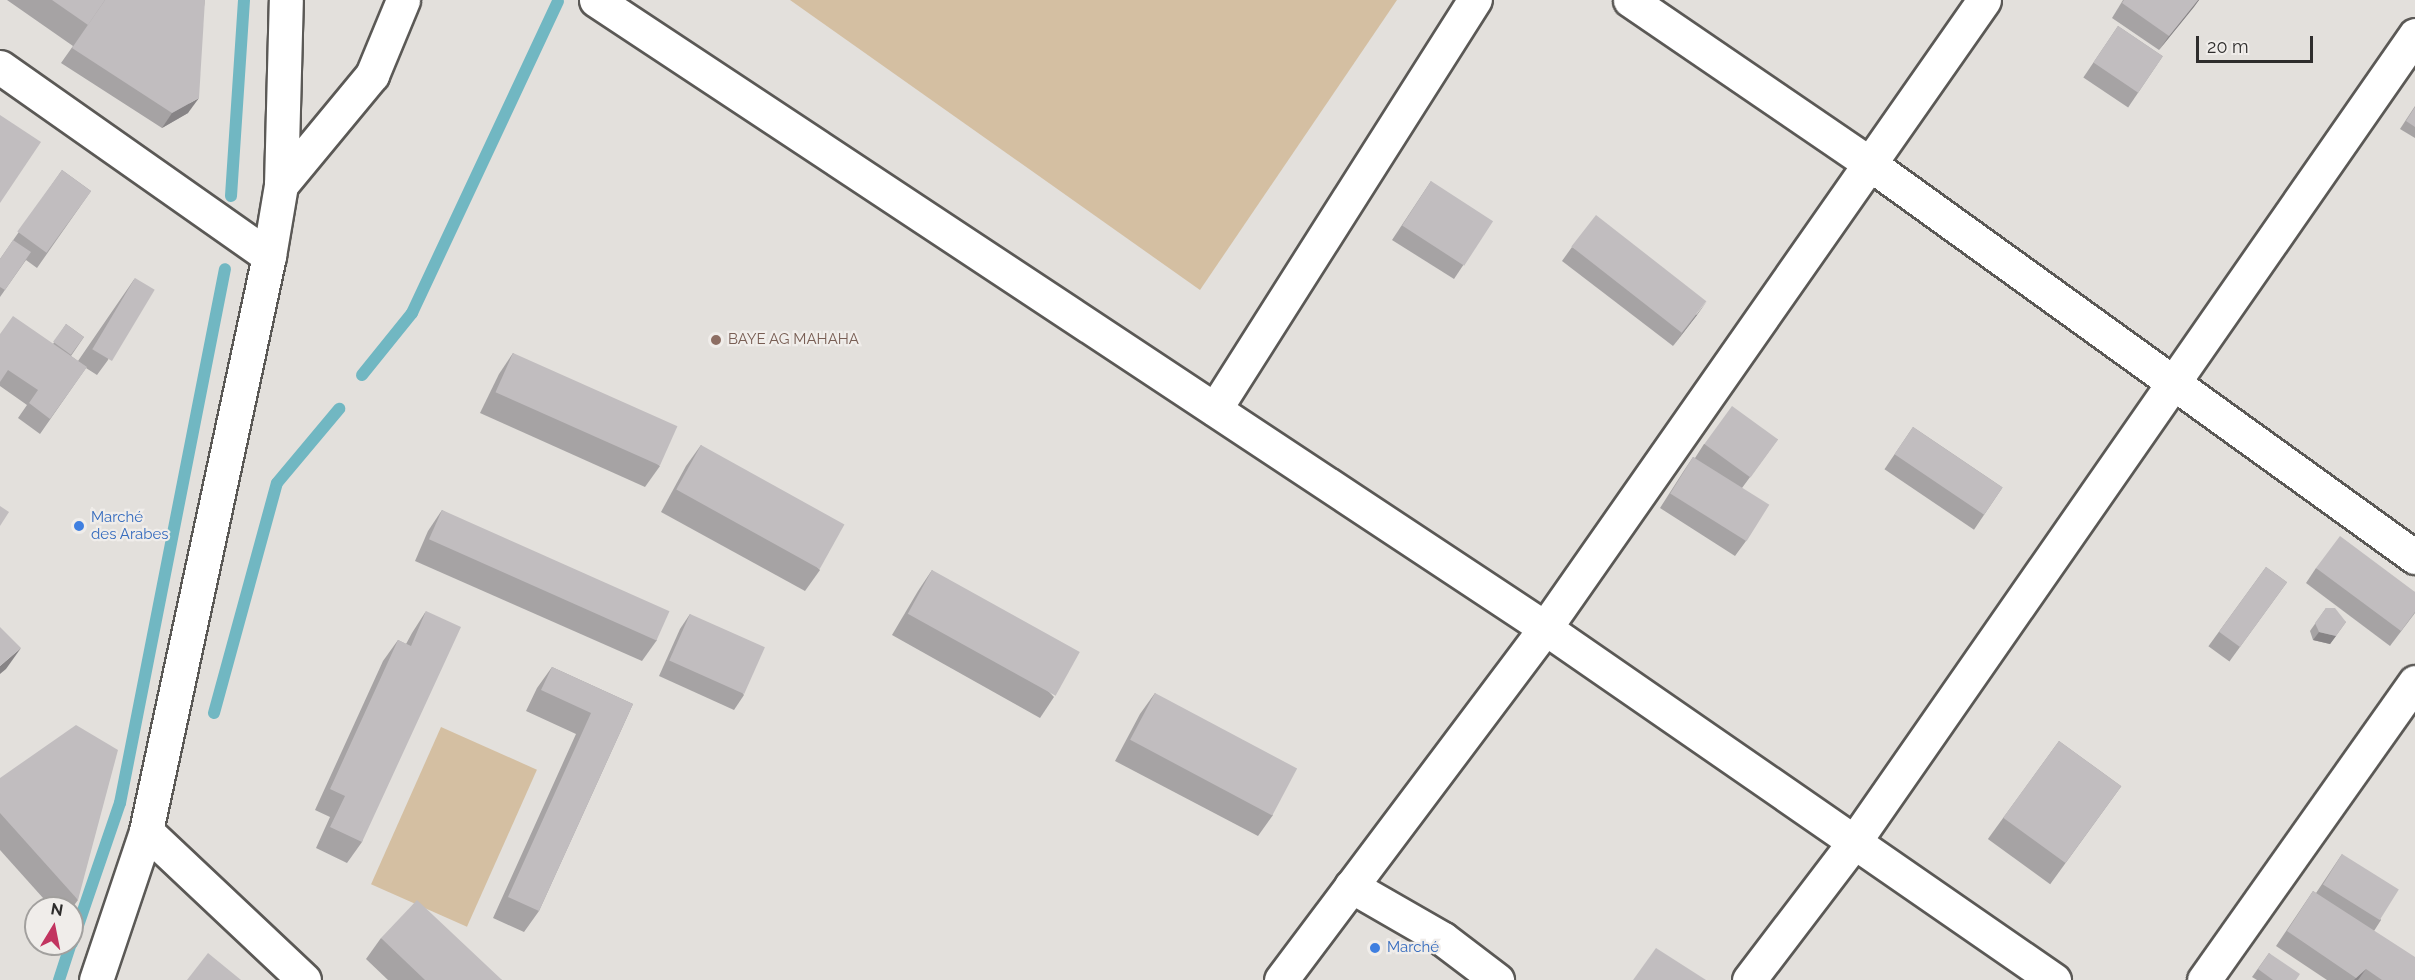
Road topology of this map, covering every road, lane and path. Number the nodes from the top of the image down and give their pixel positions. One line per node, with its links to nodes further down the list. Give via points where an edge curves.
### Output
1 (286, 0): 10 (street)
2 (403, 0): 10 (street, via 372,75)
3 (596, 0): 13 (street)
4 (1475, 0): 13 (street)
5 (1630, 0): 9 (street)
6 (1984, 0): 9 (street)
7 (2415, 35): 12 (street)
8 (0, 67): 11 (street)
9 (1870, 164): 12 (street); 15 (street)
10 (281, 185): 11 (street)
11 (269, 256): 17 (street)
12 (2174, 382): 14 (street); 18 (street)
13 (1215, 409): 15 (street)
14 (2415, 557)
15 (1545, 628): 18 (street); 19 (street)
16 (2415, 682): 26 (street)
17 (146, 831): 20 (street); 21 (street)
18 (1854, 842): 24 (street); 25 (street)
19 (1351, 886): 22 (street); 23 (street, via 1443,939)
20 (96, 980)
21 (304, 980)
22 (1281, 980)
23 (1497, 980)
24 (1749, 980)
25 (2054, 980)
26 (2204, 980)

